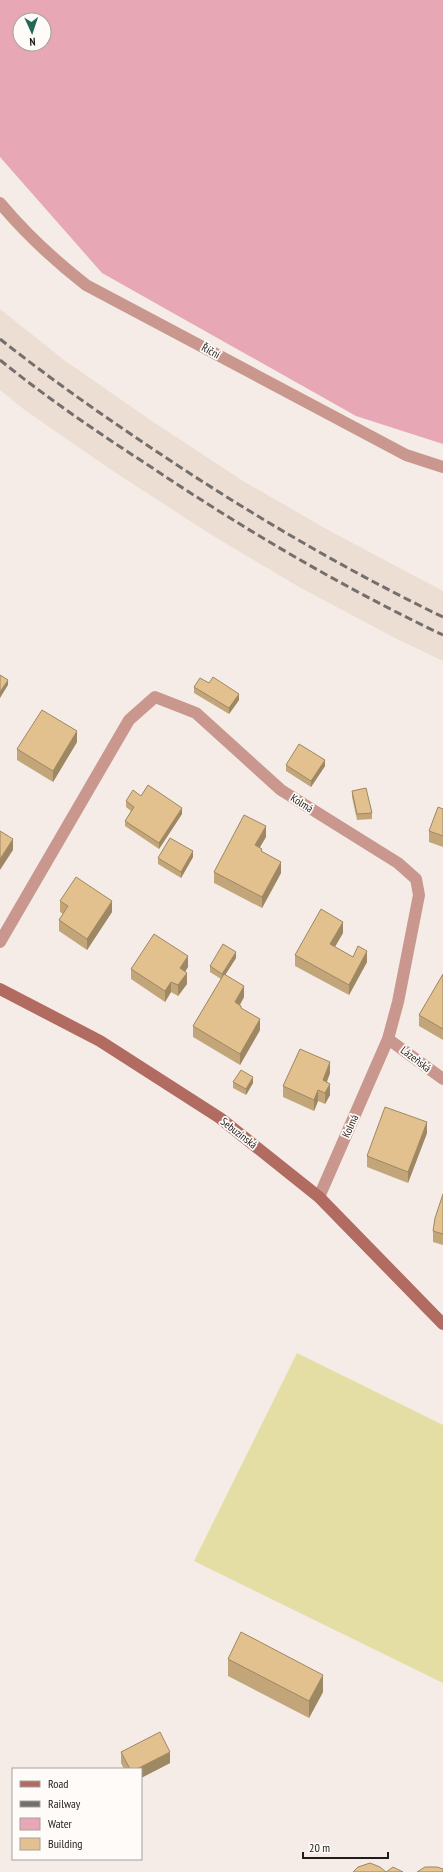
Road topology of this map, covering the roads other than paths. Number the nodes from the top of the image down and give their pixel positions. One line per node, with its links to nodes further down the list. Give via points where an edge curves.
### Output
1 (0, 203): 2 (street, Říční, via 21,228 59,264 86,285 406,455)
2 (443, 467)
3 (0, 942): 5 (street, Kolmá, via 129,720 155,697 196,713 281,790 398,863 416,879 419,895)
4 (0, 989): 7 (main road, Sebuzínská, via 100,1042 220,1118)
5 (388, 1039): 6 (street, Lázeňská); 7 (street, Kolmá)
6 (443, 1079)
7 (319, 1197): 8 (main road, Sebuzínská)
8 (443, 1324)

